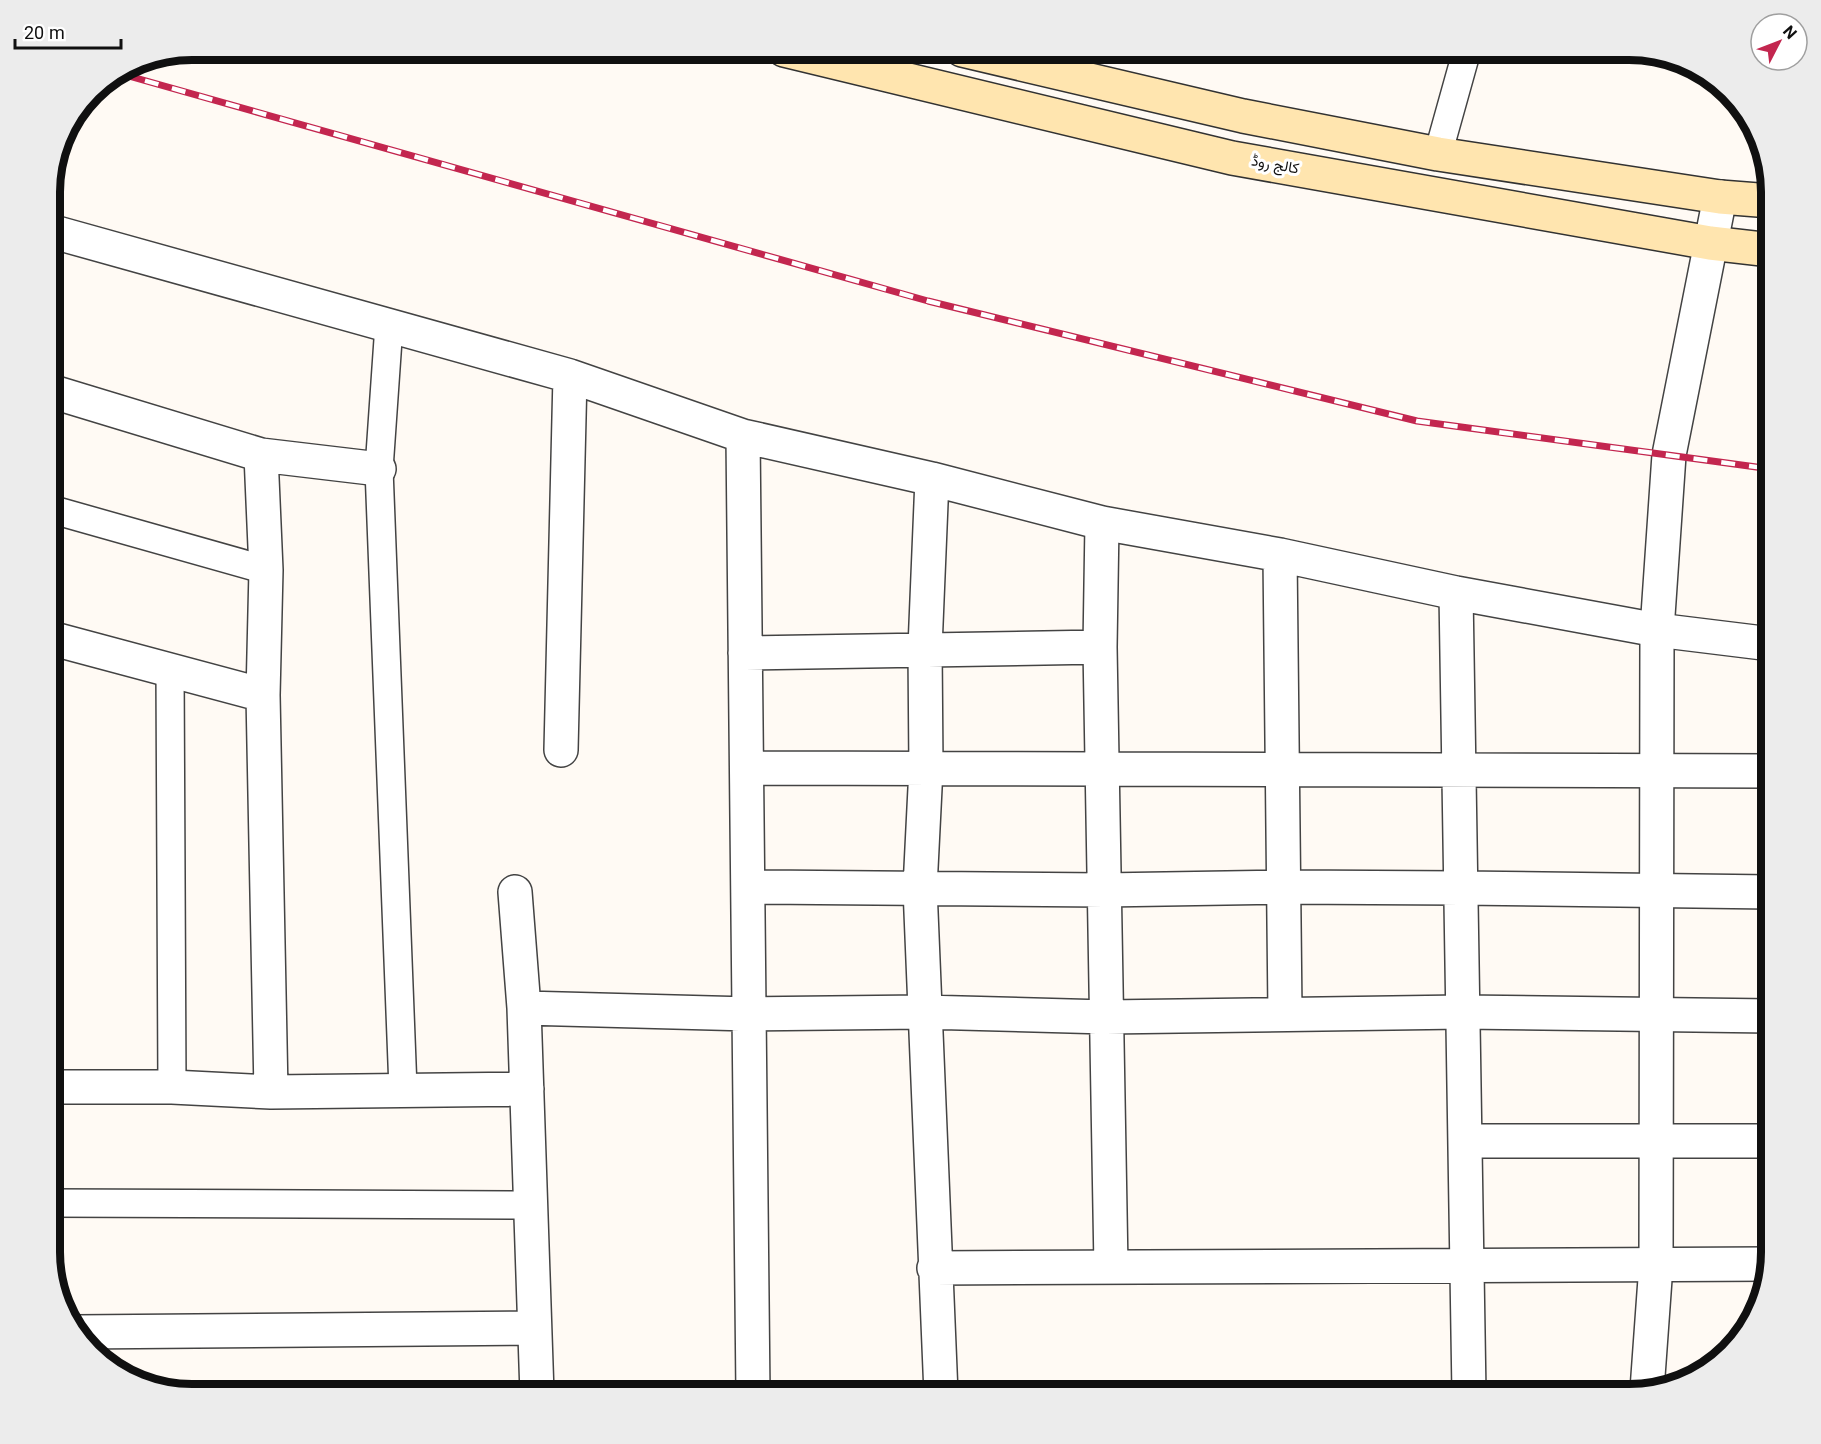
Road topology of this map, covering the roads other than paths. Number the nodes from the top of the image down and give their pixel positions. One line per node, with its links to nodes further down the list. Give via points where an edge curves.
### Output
1 (825, 60): 8 (main road, کالج روڈ, via 1232,158)
2 (1004, 60): 4 (main road, via 1243,117)
3 (1464, 60): 4 (street)
4 (1438, 154): 5 (main road)
5 (1720, 197): 6 (main road); 8 (street)
6 (1761, 200)
7 (60, 234): 10 (street)
8 (1710, 243): 9 (main road, کالج روڈ); 22 (street, via 1669,455)
9 (1761, 249)
10 (389, 325): 11 (street); 15 (street)
11 (570, 376): 13 (street); 30 (street)
12 (60, 394): 14 (street)
13 (743, 436): 16 (street); 27 (street)
14 (261, 455): 15 (street); 20 (street)
15 (380, 469): 56 (street)
16 (932, 479): 18 (street); 26 (street)
17 (60, 512): 20 (street)
18 (1102, 523): 19 (street); 25 (street)
19 (1280, 555): 21 (street); 34 (street)
20 (266, 570): 29 (street)
21 (1456, 593): 22 (street); 35 (street)
22 (1657, 630): 24 (street); 36 (street)
23 (60, 641): 28 (street)
24 (1761, 643)
25 (1100, 647): 26 (street); 33 (street)
26 (925, 648): 27 (street); 32 (street)
27 (745, 653): 31 (street)
28 (170, 669): 29 (street); 55 (street)
29 (263, 694): 58 (street)
30 (561, 750)
31 (747, 768): 32 (street); 38 (street)
32 (926, 768): 33 (street); 40 (street)
33 (1102, 769): 34 (street); 42 (street)
34 (1282, 770): 35 (street); 39 (street)
35 (1459, 770): 36 (street); 41 (street)
36 (1655, 771): 37 (street); 43 (street)
37 (1761, 771)
38 (748, 886): 40 (street); 50 (street)
39 (1284, 887): 41 (street); 42 (street); 49 (street)
40 (920, 888): 42 (street); 47 (street)
41 (1461, 888): 43 (street); 48 (street)
42 (1104, 890): 53 (street)
43 (1655, 891): 45 (street); 51 (street)
44 (515, 892): 46 (street)
45 (1761, 892)
46 (524, 1008): 50 (street); 57 (street)
47 (923, 1012): 50 (street); 53 (street); 68 (street)
48 (1462, 1012): 49 (street); 51 (street); 59 (street)
49 (1285, 1013): 53 (street)
50 (749, 1014): 73 (street)
51 (1655, 1015): 52 (street); 60 (street)
52 (1761, 1016)
53 (1106, 1017): 67 (street)
54 (60, 1087): 55 (street)
55 (172, 1087): 58 (street)
56 (403, 1089): 57 (street); 58 (street)
57 (527, 1089): 63 (street)
58 (271, 1092)
59 (1465, 1141): 60 (street); 65 (street)
60 (1656, 1141): 61 (street); 66 (street)
61 (1761, 1141)
62 (60, 1203): 63 (street)
63 (530, 1205): 69 (street)
64 (1760, 1264): 66 (street)
65 (1467, 1265): 66 (street); 67 (street); 75 (street)
66 (1656, 1265): 71 (street)
67 (1111, 1267): 68 (street)
68 (934, 1268): 74 (street)
69 (534, 1328): 70 (street); 72 (street)
70 (87, 1332)
71 (1648, 1383)
72 (537, 1384)
73 (753, 1384)
74 (939, 1384)
75 (1469, 1384)

